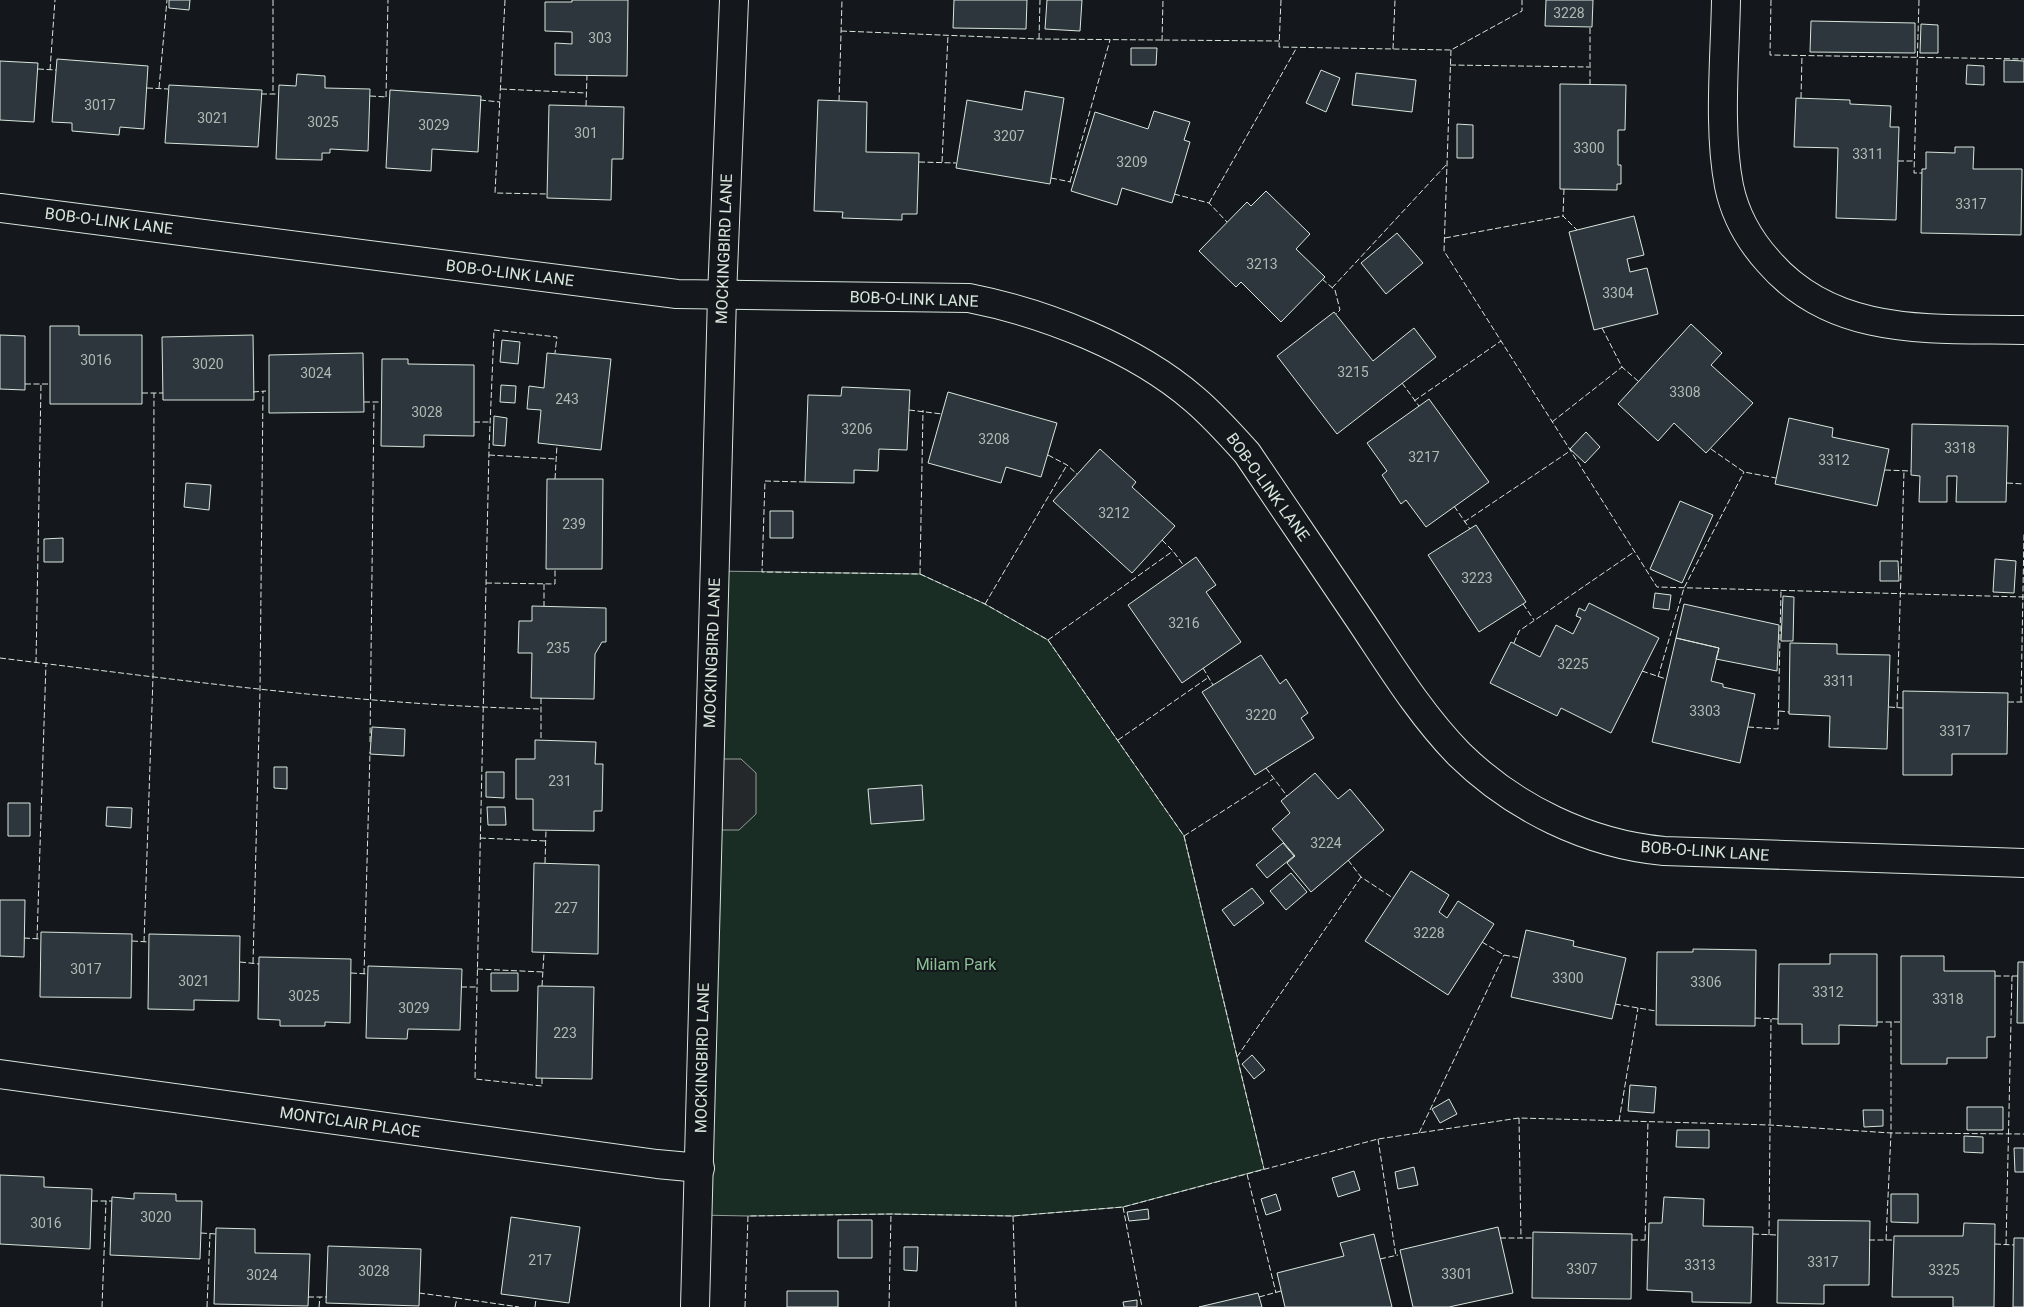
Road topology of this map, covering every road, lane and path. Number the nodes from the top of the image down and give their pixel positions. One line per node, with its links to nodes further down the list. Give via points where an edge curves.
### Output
1 (734, 0): 4 (street, MOCKINGBIRD LANE)
2 (1726, 0): 5 (street, via 1724,143 1729,185 1741,224 1776,270 1819,304 1858,318 1924,328)
3 (0, 208): 4 (street, BOB-O-LINK LANE, via 658,292)
4 (722, 296): 6 (street, BOB-O-LINK LANE, via 969,298 1030,313 1114,347 1155,371 1193,398 1247,453 1418,705 1458,752 1511,795 1580,832 1624,845 1664,851); 8 (street, MOCKINGBIRD LANE)
5 (2024, 330)
6 (2024, 863)
7 (0, 1074): 8 (street, MONTCLAIR PLACE)
8 (700, 1168): 9 (street, MOCKINGBIRD LANE)
9 (695, 1307)

